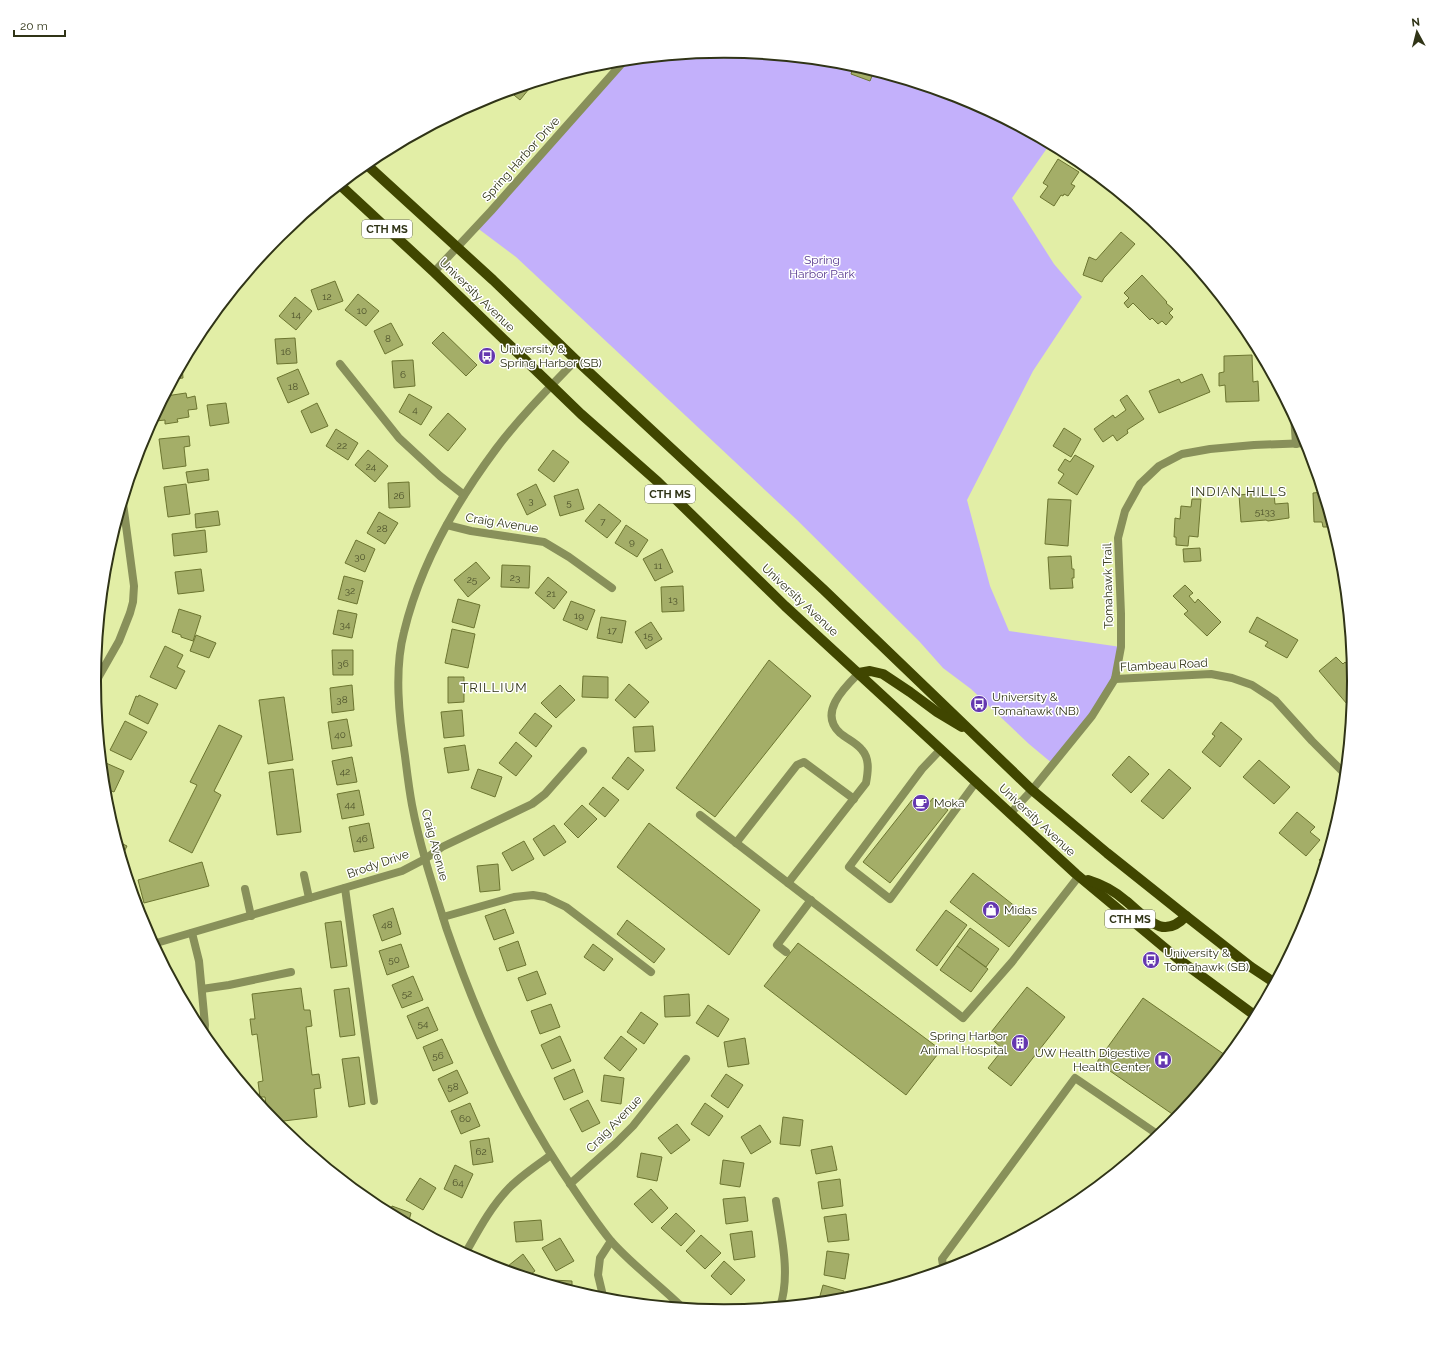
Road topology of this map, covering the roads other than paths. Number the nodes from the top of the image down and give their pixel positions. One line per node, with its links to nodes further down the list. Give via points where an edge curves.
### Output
1 (618, 67): 4 (street, Spring Harbor Drive)
2 (371, 168): 4 (main road, University Avenue / CTH MS)
3 (343, 188): 5 (main road, University Avenue / CTH MS)
4 (457, 247): 5 (street, Spring Harbor Drive); 6 (main road, University Avenue / CTH MS)
5 (434, 272): 8 (main road, University Avenue / CTH MS)
6 (576, 360): 8 (street, Craig Avenue); 19 (main road, University Avenue / CTH MS)
7 (340, 364): 12 (street, Craig Avenue, via 399,438)
8 (552, 385): 12 (street, Craig Avenue, via 497,447); 17 (main road, University Avenue / CTH MS)
9 (1295, 430): 10 (street)
10 (1296, 444): 11 (street, Tomahawk Trail); 18 (street, Tomahawk Trail, via 1210,449 1182,454 1159,466 1140,484 1125,511 1118,538 1121,647)
11 (1301, 444)
12 (464, 495): 14 (street, Craig Avenue)
13 (124, 513): 16 (street, via 134,586 133,602 119,641)
14 (447, 525): 15 (street, Craig Avenue, via 544,542); 29 (street, Craig Avenue, via 427,562 413,599 403,635 398,676 401,731 411,797)
15 (612, 588)
16 (101, 672)
17 (859, 673): 19 (main road, via 870,671 883,674 937,712); 20 (main road, University Avenue / CTH MS); 25 (street, via 843,689 834,703 831,714 832,724 839,732 863,750 868,768 866,783)
18 (1115, 679): 22 (street, Flambeau Road, via 1211,674 1252,685 1275,700); 24 (street, Flambeau Road, via 1092,716)
19 (978, 736): 24 (main road, University Avenue / CTH MS)
20 (941, 749): 23 (main road, University Avenue / CTH MS); 23 (street, via 922,769 849,867 890,899)
21 (583, 751): 29 (street, Brody Drive, via 545,794 532,804 442,847)
22 (1342, 771)
23 (976, 782): 26 (main road, University Avenue / CTH MS)
24 (1032, 790): 26 (street, Flambeau Road); 38 (main road, University Avenue / CTH MS)
25 (854, 799): 28 (street, via 804,762 797,765); 32 (street)
26 (1010, 814): 31 (main road, University Avenue / CTH MS)
27 (700, 815): 28 (street)
28 (736, 843): 32 (street)
29 (425, 859): 33 (street, Brody Drive, via 402,871); 39 (street, Craig Avenue)
30 (304, 875): 35 (street)
31 (1079, 876): 36 (street, via 1012,962 963,1018); 38 (main road, via 1096,882 1126,900 1152,923 1161,927 1180,922); 49 (main road, University Avenue / CTH MS, via 1176,958)
32 (788, 883): 36 (street)
33 (346, 888): 35 (street, Brody Drive); 52 (street)
34 (245, 889): 37 (street)
35 (309, 898): 37 (street, Brody Drive)
36 (812, 900): 42 (street, via 777,945)
37 (250, 916): 40 (street, Brody Drive)
38 (1186, 916): 43 (main road, University Avenue / CTH MS)
39 (443, 917): 45 (street, via 514,897 545,897 566,907); 54 (street, Craig Avenue, via 458,962 496,1054)
40 (192, 933): 41 (street, Brody Drive); 48 (street)
41 (158, 942)
42 (786, 952)
43 (1251, 967): 46 (main road, University Avenue / CTH MS); 47 (main road)
44 (291, 972): 48 (street)
45 (651, 972)
46 (1271, 980)
47 (1269, 985)
48 (202, 989): 50 (street)
49 (1252, 1013)
50 (205, 1026)
51 (686, 1059): 55 (street, Craig Avenue, via 633,1126)
52 (374, 1101)
53 (1154, 1132): 59 (street, via 1074,1078 942,1260)
54 (551, 1155): 55 (street, Craig Avenue); 58 (street, via 509,1188)
55 (570, 1184): 57 (street, Craig Avenue)
56 (776, 1201): 61 (street, via 785,1280)
57 (611, 1241): 60 (street, via 600,1258 598,1275); 62 (street, Craig Avenue)
58 (468, 1250)
59 (943, 1265)
60 (602, 1293)
61 (781, 1302)
62 (678, 1303)

